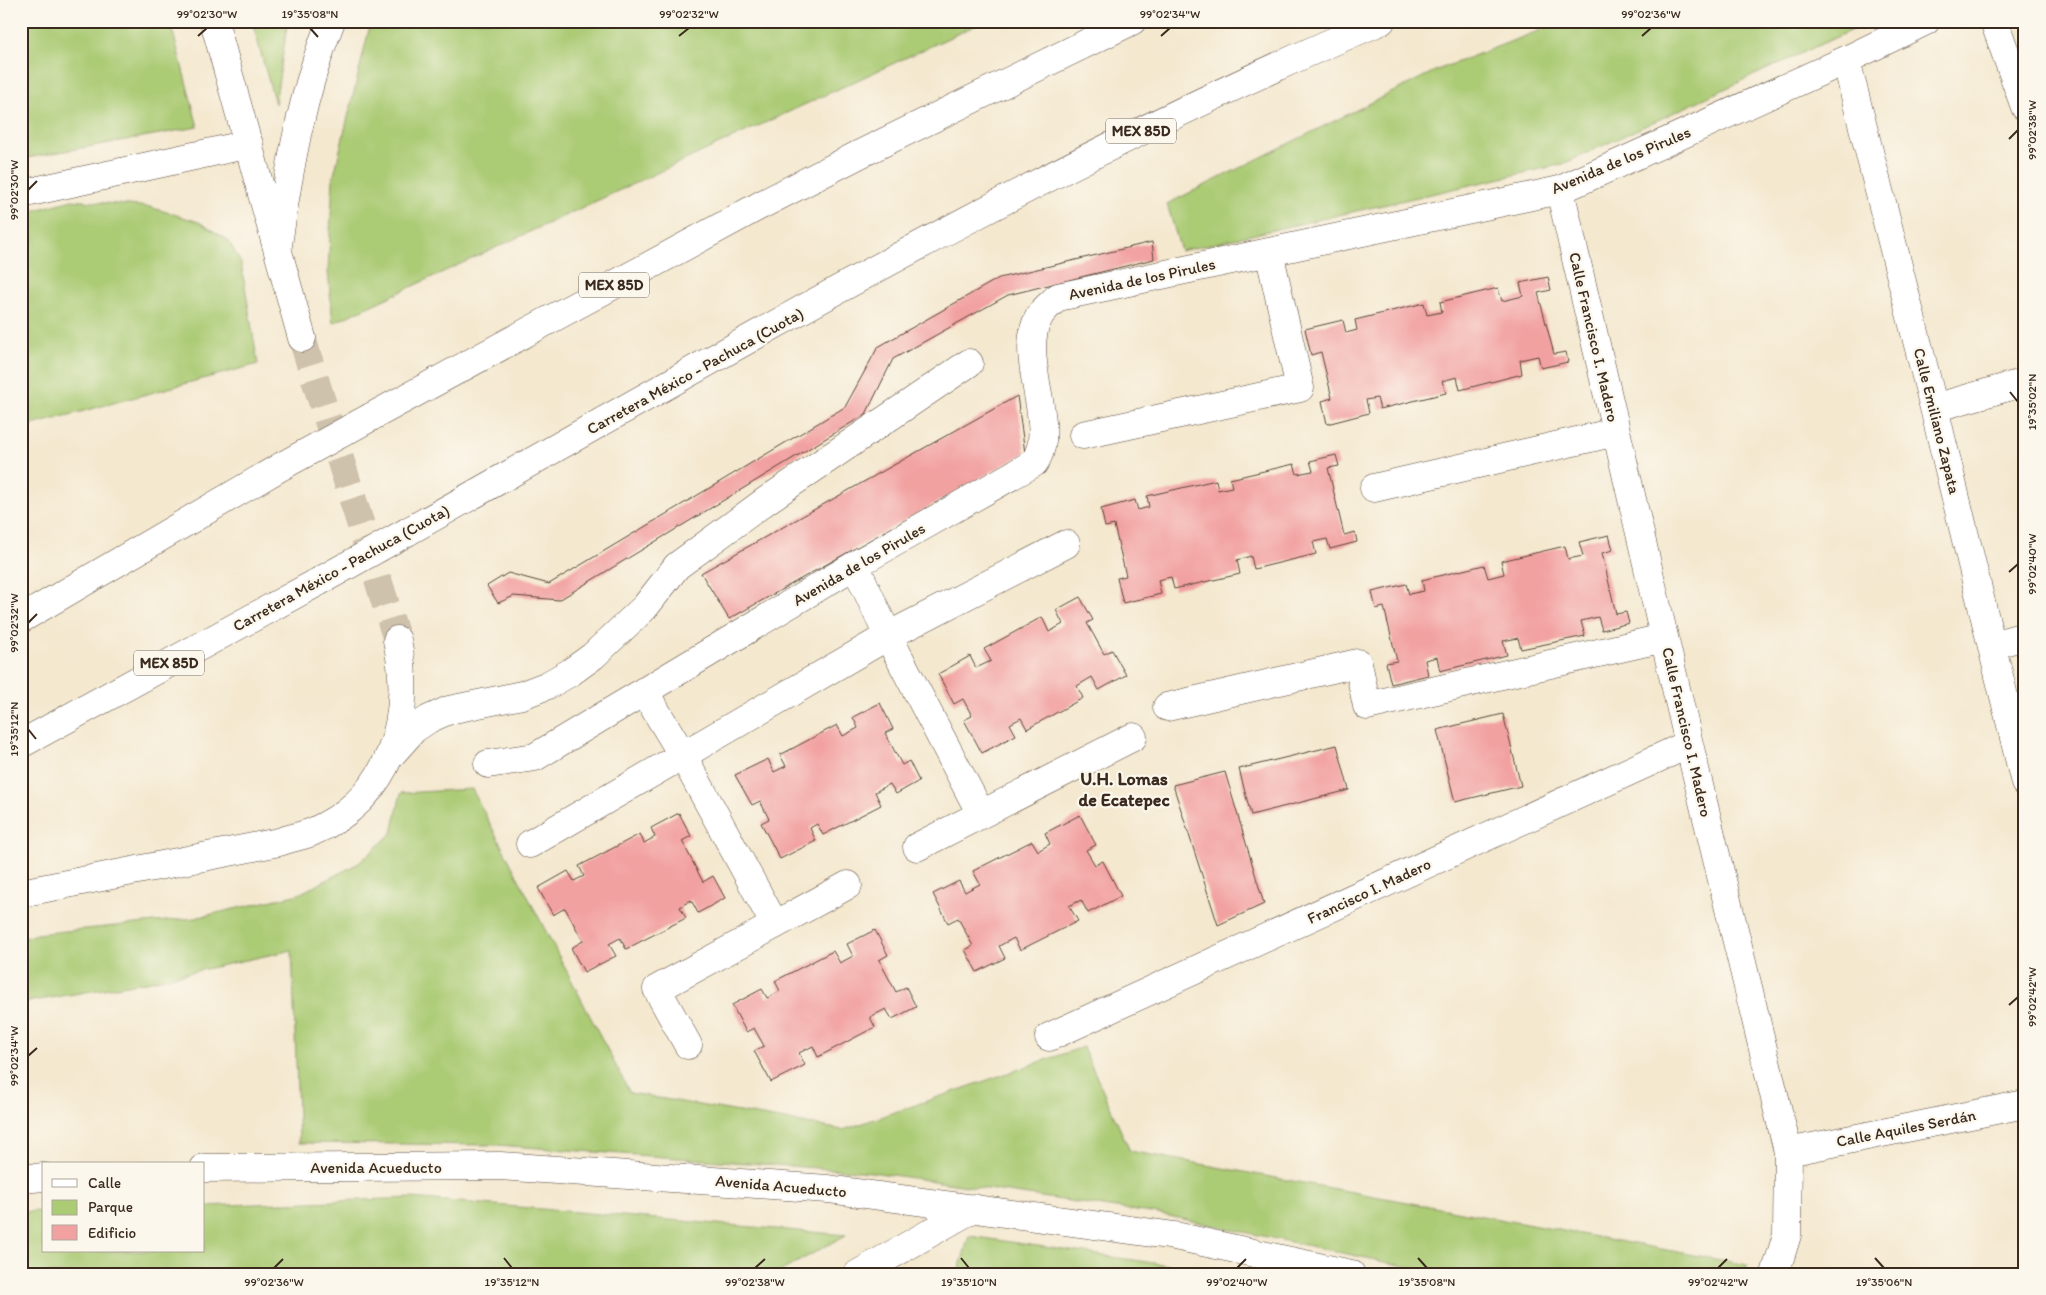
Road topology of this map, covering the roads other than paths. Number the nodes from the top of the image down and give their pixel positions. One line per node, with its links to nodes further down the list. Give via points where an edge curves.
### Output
1 (214, 21): 9 (main road)
2 (331, 21): 12 (main road, via 305,103 288,173)
3 (1132, 21): 23 (main road, MEX 85D, bridge, via 776,198 282,466)
4 (1380, 21): 32 (main road, Carretera México - Pachuca (Cuota) / MEX 85D, bridge, via 1145,129 906,253)
5 (1926, 21): 7 (main road, Avenida de los Pirules)
6 (1994, 21): 8 (main road)
7 (1846, 60): 10 (main road, Avenida de los Pirules); 17 (main road, Calle Emiliano Zapata)
8 (2025, 107)
9 (249, 144): 11 (main road); 12 (main road)
10 (1560, 190): 13 (main road, Avenida de los Pirules); 18 (main road, Calle Francisco I. Madero)
11 (21, 194)
12 (278, 245): 14 (main road)
13 (1269, 252): 19 (main road, via 1300,388); 22 (main road, Avenida de los Pirules, via 1058,297 1039,316 1032,339 1042,433 1039,456 1034,463)
14 (302, 338)
15 (969, 363): 35 (main road, via 766,500 677,566 645,607 571,672 522,695 448,710 414,729)
16 (2025, 382): 17 (main road)
17 (1934, 408): 28 (main road, Calle Emiliano Zapata)
18 (1616, 432): 20 (main road); 26 (main road, Calle Francisco I. Madero)
19 (1083, 435)
20 (1374, 488)
21 (1066, 544): 24 (main road)
22 (855, 565): 24 (main road); 29 (main road, Avenida de los Pirules)
23 (21, 619)
24 (888, 636): 34 (main road); 38 (main road)
25 (2025, 636): 28 (main road)
26 (1664, 638): 30 (main road, via 1367,706 1358,663); 33 (main road, Calle Francisco I. Madero)
27 (397, 640): 35 (main road, via 403,666 403,697 399,728)
28 (1992, 645): 37 (main road, Calle Emiliano Zapata)
29 (644, 691): 34 (main road); 36 (main road, Avenida de los Pirules, via 535,757)
30 (1167, 707)
31 (1133, 737): 38 (main road)
32 (21, 744)
33 (1689, 744): 44 (main road, Francisco I. Madero); 47 (main road, Calle Francisco I. Madero)
34 (682, 754): 39 (main road); 43 (main road)
35 (389, 757): 42 (main road, via 373,785 356,804 311,832 279,842)
36 (488, 764)
37 (2025, 783)
38 (981, 814): 40 (main road)
39 (530, 844)
40 (917, 847)
41 (848, 885): 43 (main road)
42 (21, 893)
43 (775, 925): 45 (main road, via 657,988)
44 (1049, 1037)
45 (688, 1045)
46 (2025, 1104): 47 (main road, Calle Aquiles Serdán)
47 (1788, 1152): 54 (main road, Calle Francisco I. Madero, via 1787,1235)
48 (205, 1168): 51 (main road, Avenida Acueducto, via 500,1166 828,1189)
49 (42, 1177): 50 (main road)
50 (21, 1179)
51 (974, 1208): 52 (main road); 53 (main road, Avenida Acueducto, via 1175,1236)
52 (858, 1274)
53 (1351, 1274)
54 (1775, 1274)

